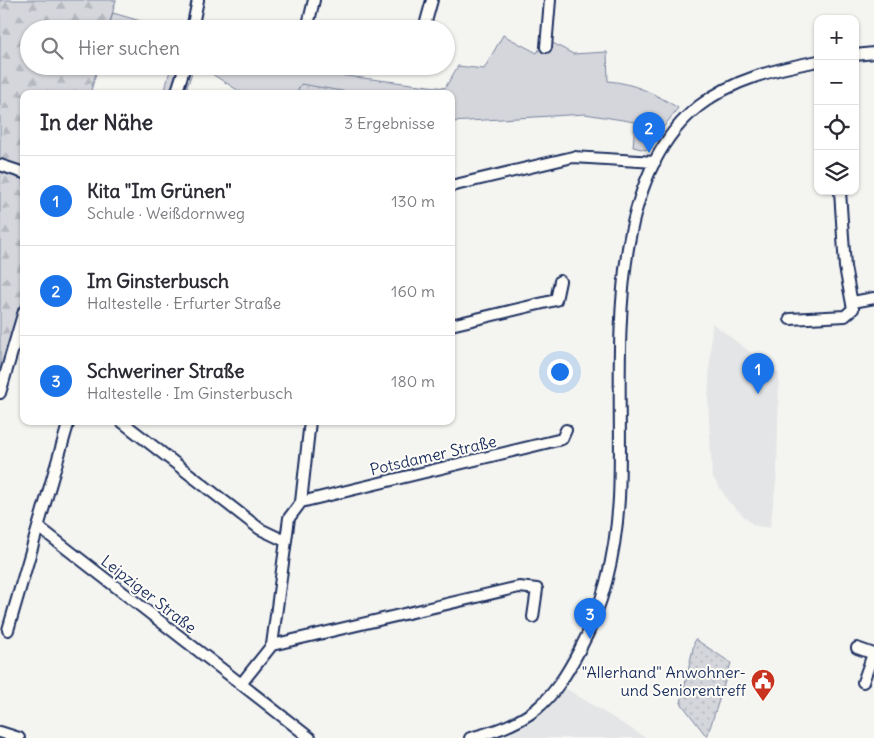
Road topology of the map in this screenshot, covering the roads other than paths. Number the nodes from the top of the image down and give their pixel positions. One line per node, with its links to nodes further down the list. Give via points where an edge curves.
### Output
1 (198, 0): 5 (street)
2 (314, 0): 6 (street)
3 (432, 0): 7 (street)
4 (550, 0): 8 (street)
5 (194, 20)
6 (309, 20)
7 (426, 20)
8 (546, 47)
9 (874, 53): 10 (street)
10 (859, 55)
11 (814, 62): 14 (street, via 743,81 718,93 692,112)
12 (182, 75): 13 (street)
13 (177, 90)
14 (655, 162): 17 (street, via 573,157); 43 (street, via 635,214 625,280 620,330 618,513 600,602 573,663 544,702 512,726)
15 (0, 165): 16 (street)
16 (20, 172)
17 (455, 185)
18 (840, 195): 21 (street, via 845,267)
19 (560, 281): 23 (street, via 556,300)
20 (874, 298): 21 (street)
21 (853, 302): 22 (street, via 853,309 845,316)
22 (790, 319)
23 (455, 324)
24 (20, 325): 25 (street)
25 (0, 393)
26 (69, 425): 31 (street)
27 (126, 425): 32 (street, via 260,529)
28 (310, 425): 30 (street)
29 (566, 430): 30 (street, Potsdamer Straße, via 562,439)
30 (301, 502): 32 (street, via 289,518)
31 (40, 528): 34 (street); 39 (street, Leipziger Straße)
32 (285, 541): 35 (street)
33 (533, 617): 35 (street, via 537,589 519,586)
34 (8, 630)
35 (272, 645): 39 (street)
36 (857, 648): 37 (street)
37 (874, 654): 38 (street)
38 (862, 682)
39 (241, 684): 42 (street, Leipziger Straße)
40 (0, 732): 41 (street)
41 (19, 738)
42 (310, 738)
43 (470, 738)

